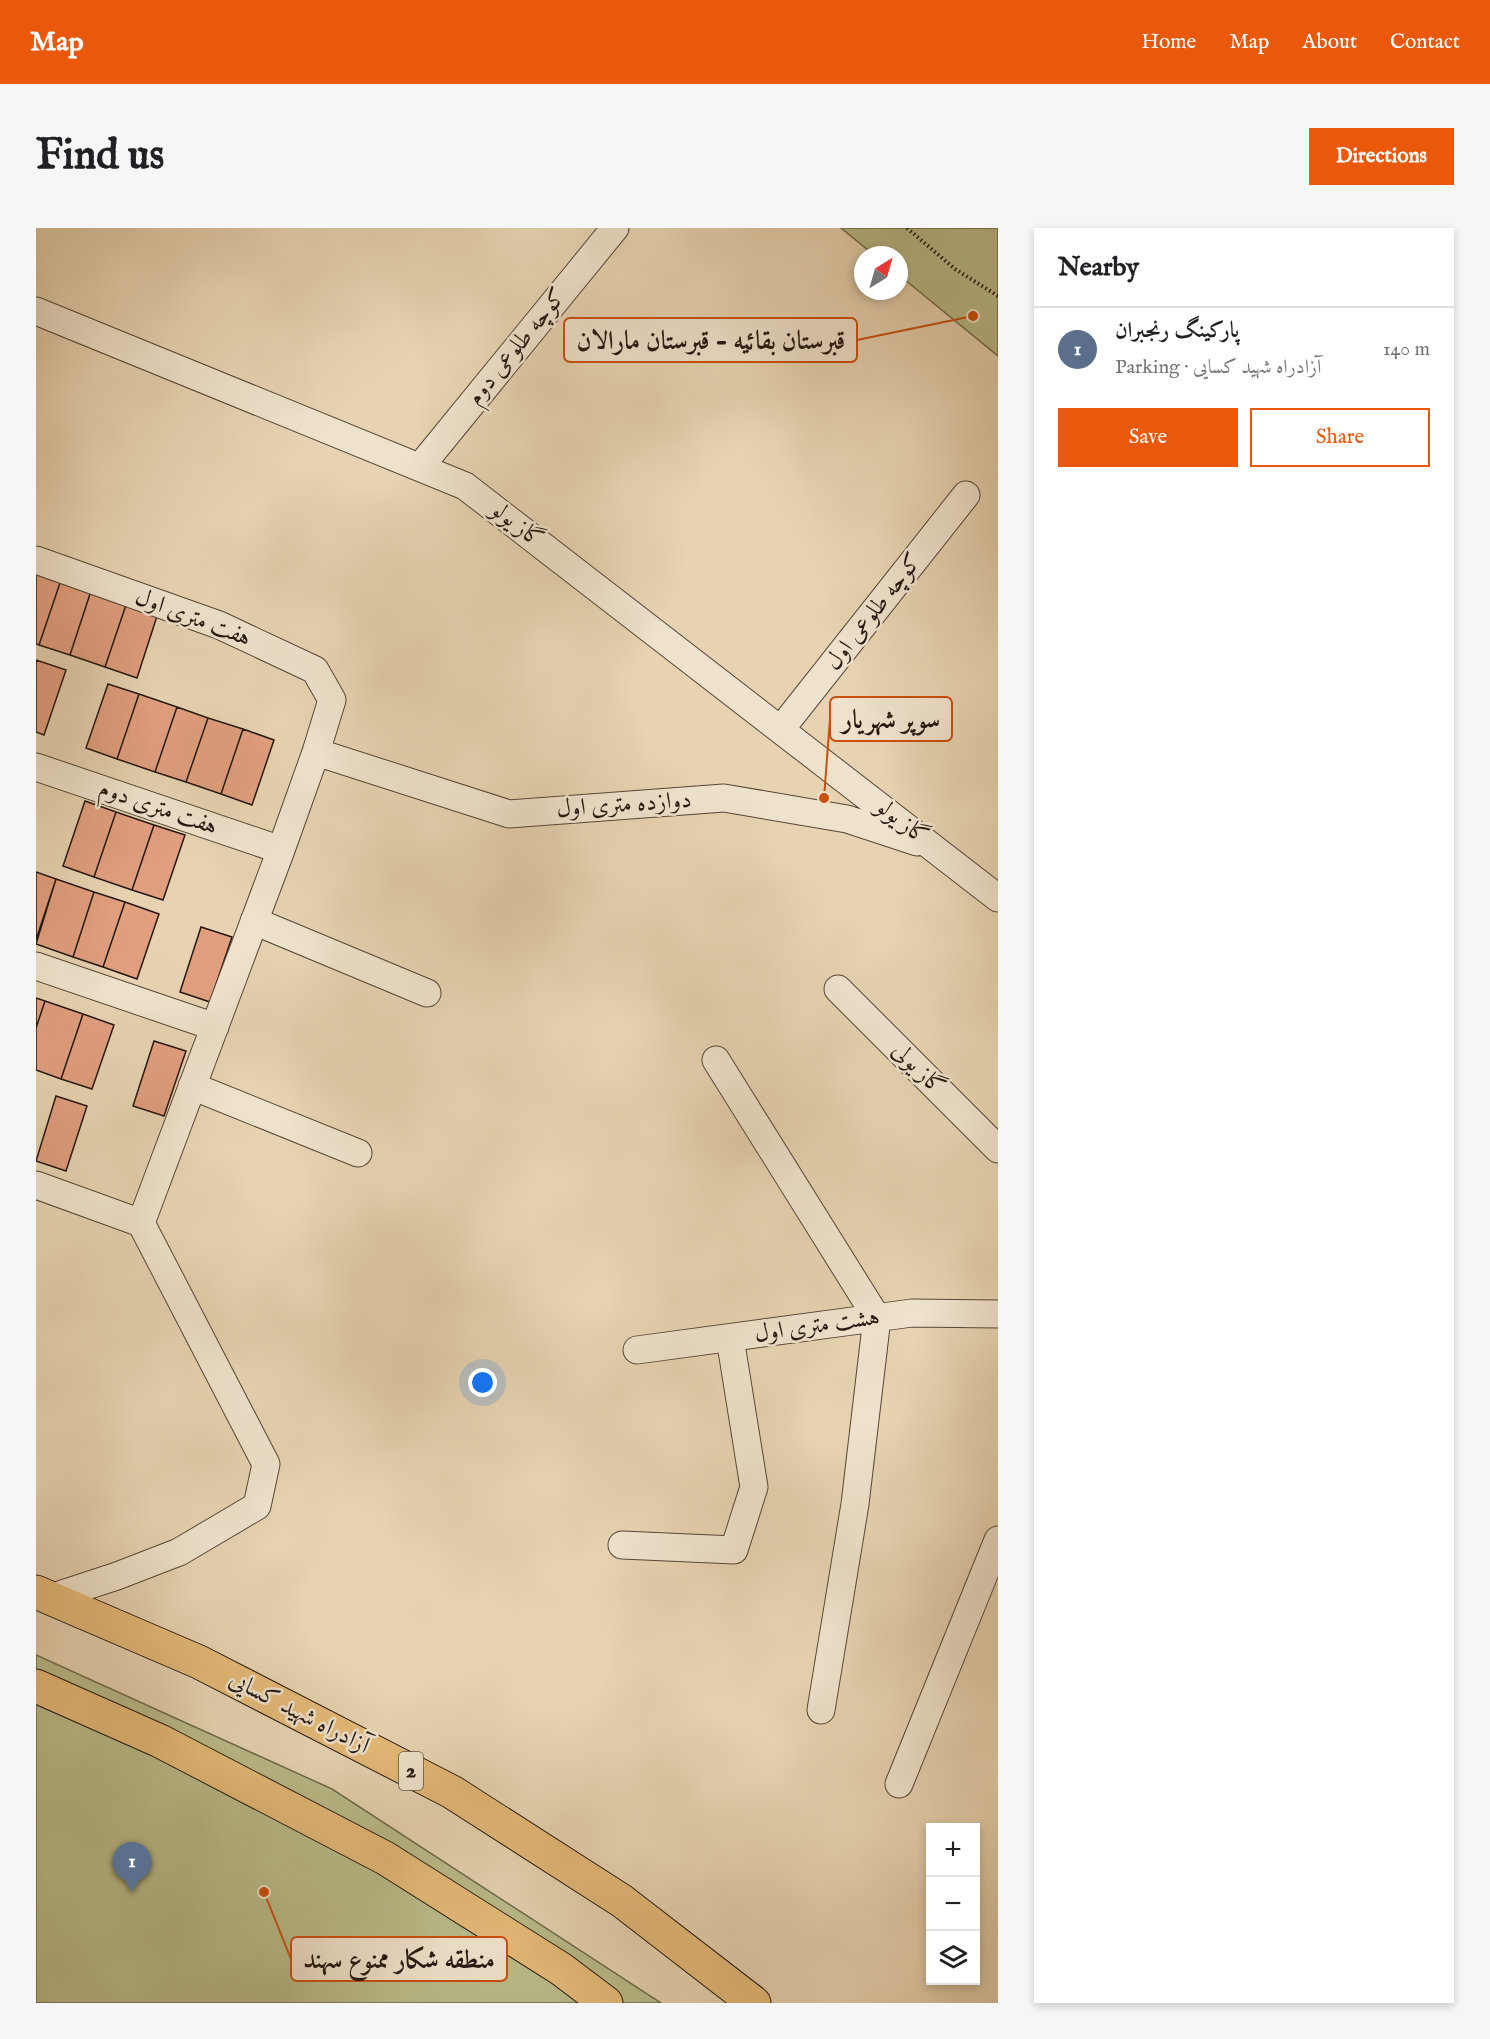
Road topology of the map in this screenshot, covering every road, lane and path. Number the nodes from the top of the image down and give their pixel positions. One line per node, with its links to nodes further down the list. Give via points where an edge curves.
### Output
1 (615, 228): 5 (street, کوچه طلوعی دوم)
2 (907, 228): 3 (path, via 955,269)
3 (998, 296)
4 (36, 311): 5 (street, گاز یولو)
5 (420, 467): 8 (street, گاز یولو, via 465,486)
6 (966, 495): 8 (street, کوچه طلوعی اول)
7 (36, 560): 9 (street, هفت متری اول, via 219,625 315,670 332,700)
8 (781, 729): 11 (street, گاز یولو)
9 (316, 752): 11 (street, دوازده متری اول, via 509,814 724,798 847,819); 12 (street)
10 (36, 767): 12 (street, هفت متری دوم)
11 (935, 848): 13 (street, گاز یولو)
12 (281, 850): 14 (street)
13 (998, 898)
14 (254, 921): 17 (street); 18 (street)
15 (36, 966): 18 (street)
16 (838, 989): 21 (street, گاز یولی)
17 (427, 993)
18 (214, 1027): 20 (street)
19 (716, 1060): 26 (street)
20 (192, 1086): 22 (street); 24 (street)
21 (998, 1149)
22 (358, 1153)
23 (36, 1185): 24 (street)
24 (141, 1223): 31 (street, via 266,1464 258,1506 179,1552 117,1576)
25 (998, 1314): 26 (street, هشت متری اول, via 912,1313)
26 (877, 1318): 27 (street, هشت متری اول); 33 (street, via 855,1504)
27 (730, 1338): 28 (street, هشت متری اول); 30 (street, via 754,1487 734,1550)
28 (637, 1350)
29 (998, 1540): 34 (street)
30 (622, 1545)
31 (43, 1595): 36 (highway, آزادراه شهید کسایی / 2, via 199,1662 452,1792 622,1901)
32 (36, 1686): 35 (highway, via 160,1741 385,1858 561,1969)
33 (821, 1710)
34 (899, 1784)
35 (606, 2003)
36 (754, 2003)

